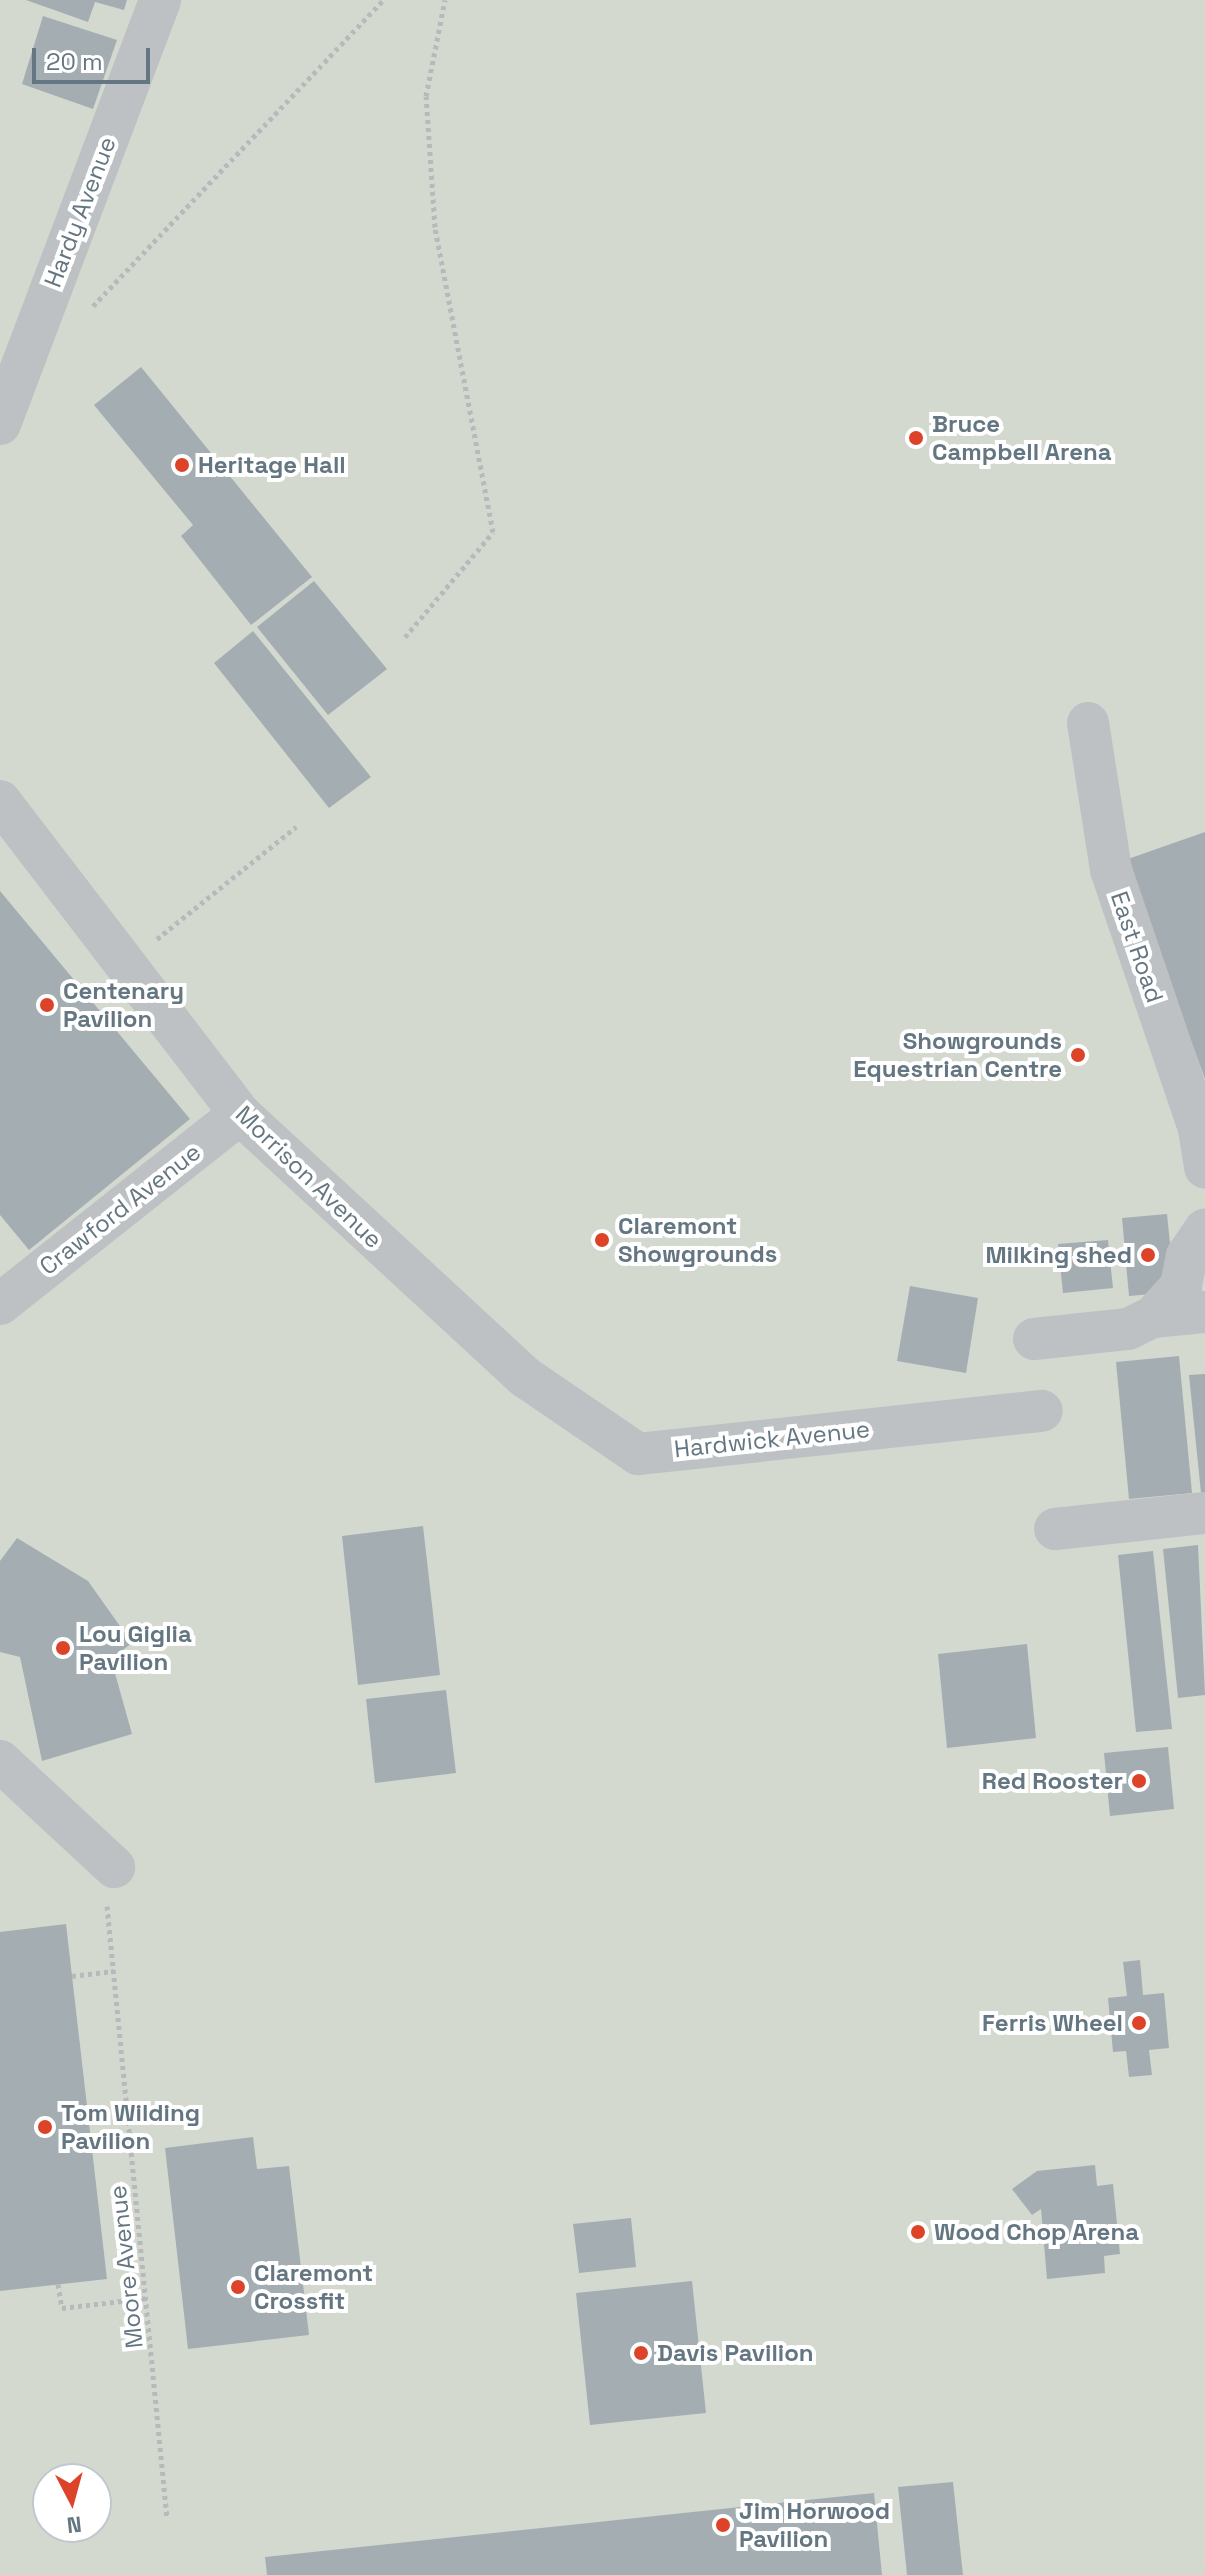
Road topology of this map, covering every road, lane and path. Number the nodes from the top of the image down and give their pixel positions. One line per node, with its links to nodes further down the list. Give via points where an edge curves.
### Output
1 (160, 0): 5 (lane, Hardy Avenue)
2 (383, 0): 4 (path)
3 (445, 0): 6 (path, via 426,96 435,227 493,532)
4 (93, 306)
5 (0, 424)
6 (405, 637)
7 (1088, 723): 12 (lane, East Road, via 1111,870 1199,1129)
8 (0, 801): 11 (lane, Morrison Avenue)
9 (296, 827): 10 (path)
10 (168, 929)
11 (240, 1114): 14 (lane, Crawford Avenue); 18 (lane, Morrison Avenue)
12 (1205, 1168)
13 (1205, 1229): 16 (lane, via 1187,1256 1181,1286)
14 (0, 1304)
15 (1205, 1312): 16 (lane)
16 (1153, 1317): 17 (lane, via 1128,1329)
17 (1034, 1339)
18 (525, 1377): 19 (lane, Hardwick Avenue, via 638,1454)
19 (1042, 1411)
20 (1205, 1513): 21 (lane)
21 (1055, 1529)
22 (0, 1761): 23 (lane)
23 (110, 1883): 24 (path, Moore Avenue)
24 (114, 1971): 25 (path); 27 (path, Moore Avenue)
25 (72, 1976)
26 (58, 2284): 27 (path, via 62,2308)
27 (147, 2298): 28 (path, Moore Avenue)
28 (167, 2518)

